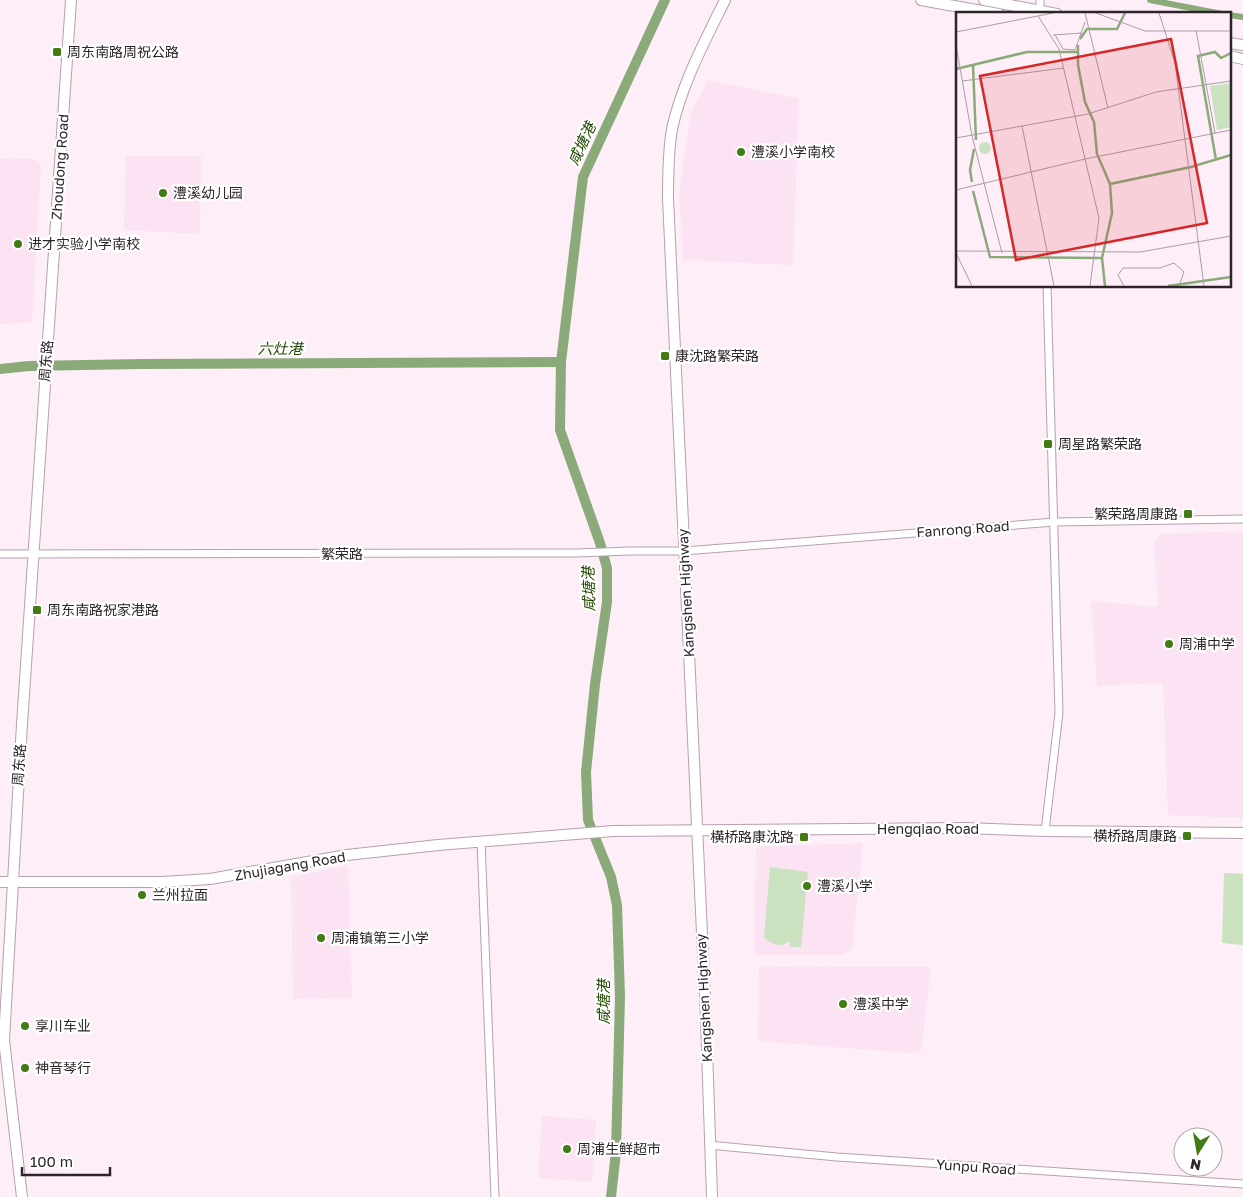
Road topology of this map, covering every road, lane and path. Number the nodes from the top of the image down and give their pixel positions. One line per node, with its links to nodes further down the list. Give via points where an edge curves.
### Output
1 (72, 0): 12 (street, Zhoudong Road)
2 (725, 0): 15 (street, Kangshen Highway, via 678,106 668,163)
3 (921, 0): 6 (street)
4 (984, 0): 5 (street)
5 (1040, 8)
6 (988, 12)
7 (1230, 43): 8 (street)
8 (1243, 45)
9 (1230, 56): 10 (street)
10 (1243, 58)
11 (1048, 288): 14 (street)
12 (48, 333): 17 (street, 周东路)
13 (1243, 519): 14 (street, Fanrong Road)
14 (1055, 522): 15 (street, Fanrong Road); 19 (street, via 1059,713)
15 (684, 551): 17 (street, 繁荣路); 18 (street, Kangshen Highway)
16 (0, 554): 17 (street, 繁荣路)
17 (34, 554): 24 (street, 周东路)
18 (696, 829): 19 (street, Hengqiao Road, via 965,828); 20 (street, Hengqiao Road); 25 (street, Kangshen Highway)
19 (1045, 831): 21 (street, Hengqiao Road)
20 (580, 832): 22 (street, Zhujiagang Road)
21 (1243, 833)
22 (480, 841): 24 (street, Zhujiagang Road, via 347,855 210,879); 28 (street)
23 (0, 882): 24 (street, Zhujiagang Road)
24 (12, 883): 27 (street, 周东路, via 4,1040)
25 (709, 1145): 26 (street, Yunpu Road, via 847,1158); 29 (street, Kangshen Highway)
26 (1243, 1184)
27 (22, 1197)
28 (495, 1197)
29 (712, 1197)

